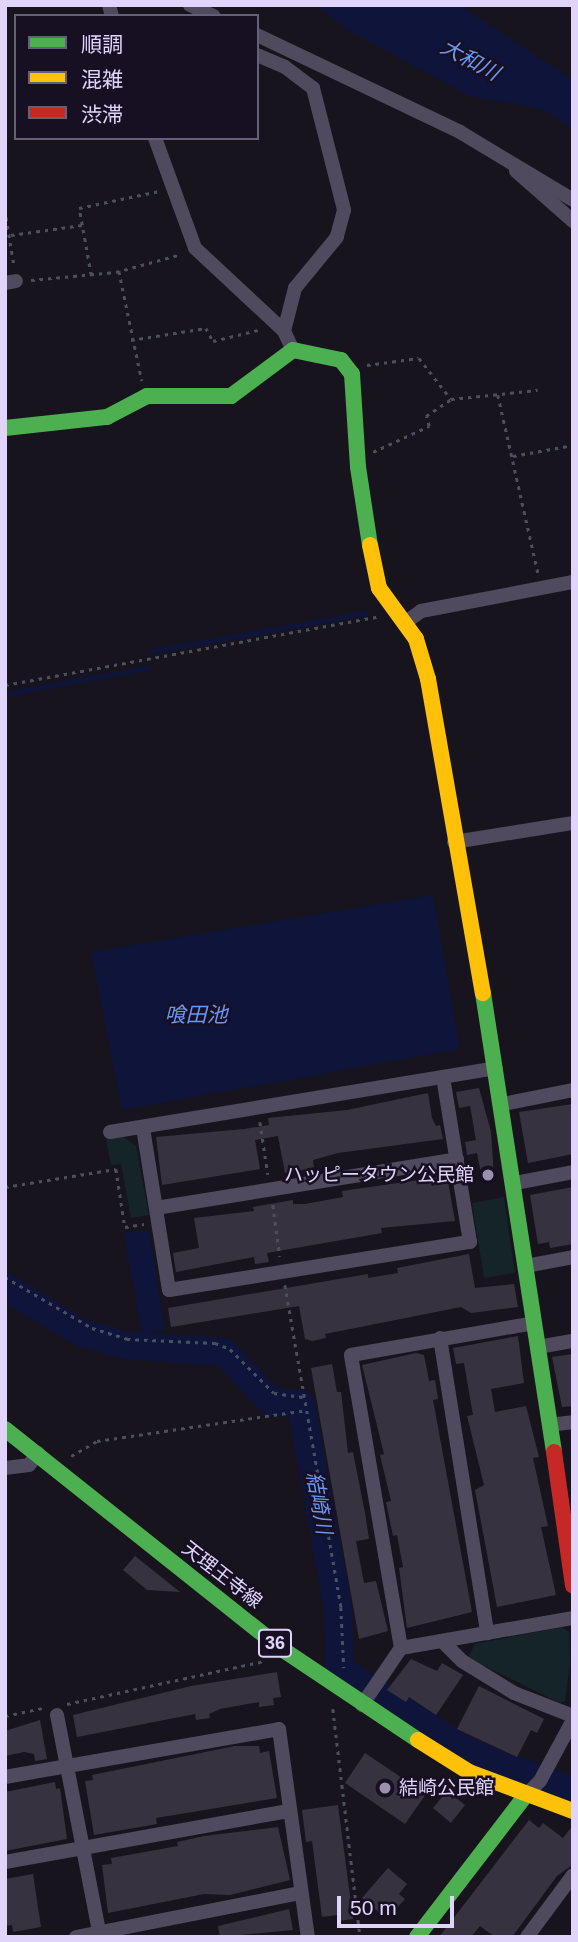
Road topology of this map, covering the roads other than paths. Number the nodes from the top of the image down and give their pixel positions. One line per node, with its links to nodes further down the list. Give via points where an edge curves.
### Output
1 (190, 5): 2 (street)
2 (210, 14)
3 (259, 36): 6 (street, via 460,132)
4 (259, 56): 9 (street, via 285,67 313,88 344,211 337,237 295,288)
5 (156, 140): 9 (street, via 195,248)
6 (512, 164): 7 (street); 8 (street, via 523,181)
7 (573, 200)
8 (573, 221)
9 (278, 327): 10 (street)
10 (293, 350): 11 (street, via 231,396 147,396 107,417); 13 (street, via 341,360 352,374 357,458 374,569 379,588)
11 (5, 428)
12 (573, 582): 13 (street, via 421,611)
13 (406, 622): 15 (street, via 428,679)
14 (573, 823): 15 (street)
15 (454, 842): 16 (street)
16 (496, 1068): 17 (street); 19 (street)
17 (443, 1077): 20 (street); 22 (street)
18 (573, 1090): 19 (street)
19 (503, 1104): 24 (street)
20 (143, 1128): 21 (street); 25 (street)
21 (110, 1132)
22 (457, 1159): 25 (street, via 270,1189); 25 (street, via 470,1242 169,1290)
23 (573, 1172): 24 (street)
24 (515, 1183): 27 (street)
25 (157, 1215)
26 (573, 1257): 27 (street)
27 (526, 1266): 28 (street)
28 (534, 1323): 29 (street); 31 (street)
29 (440, 1338): 39 (street); 41 (street, via 351,1355)
30 (573, 1342): 31 (street)
31 (538, 1348): 33 (street)
32 (573, 1422): 33 (street)
33 (549, 1425): 37 (street)
34 (5, 1429): 35 (street, 天理王寺線 / 36)
35 (38, 1453): 36 (street, via 29,1465); 42 (street, 天理王寺線 / 36, via 279,1647)
36 (5, 1468)
37 (573, 1586)
38 (573, 1618): 39 (street)
39 (486, 1633): 40 (street)
40 (442, 1641): 41 (street); 44 (street, via 462,1661 514,1693)
41 (401, 1648): 42 (street)
42 (362, 1706): 47 (street, 天理王寺線 / 36, via 469,1772)
43 (54, 1709): 45 (street)
44 (573, 1718): 47 (street, via 540,1781)
45 (67, 1767): 46 (street); 48 (street, via 279,1728); 50 (street)
46 (5, 1777)
47 (526, 1795): 49 (street, 天理王寺線 / 36); 57 (street)
48 (288, 1811): 50 (street); 53 (street)
49 (573, 1811)
50 (83, 1848): 51 (street); 54 (street)
51 (5, 1862)
52 (573, 1875): 58 (street)
53 (301, 1893): 54 (street); 56 (street)
54 (100, 1935): 55 (street)
55 (76, 1937)
56 (308, 1937)
57 (417, 1937)
58 (527, 1937)

